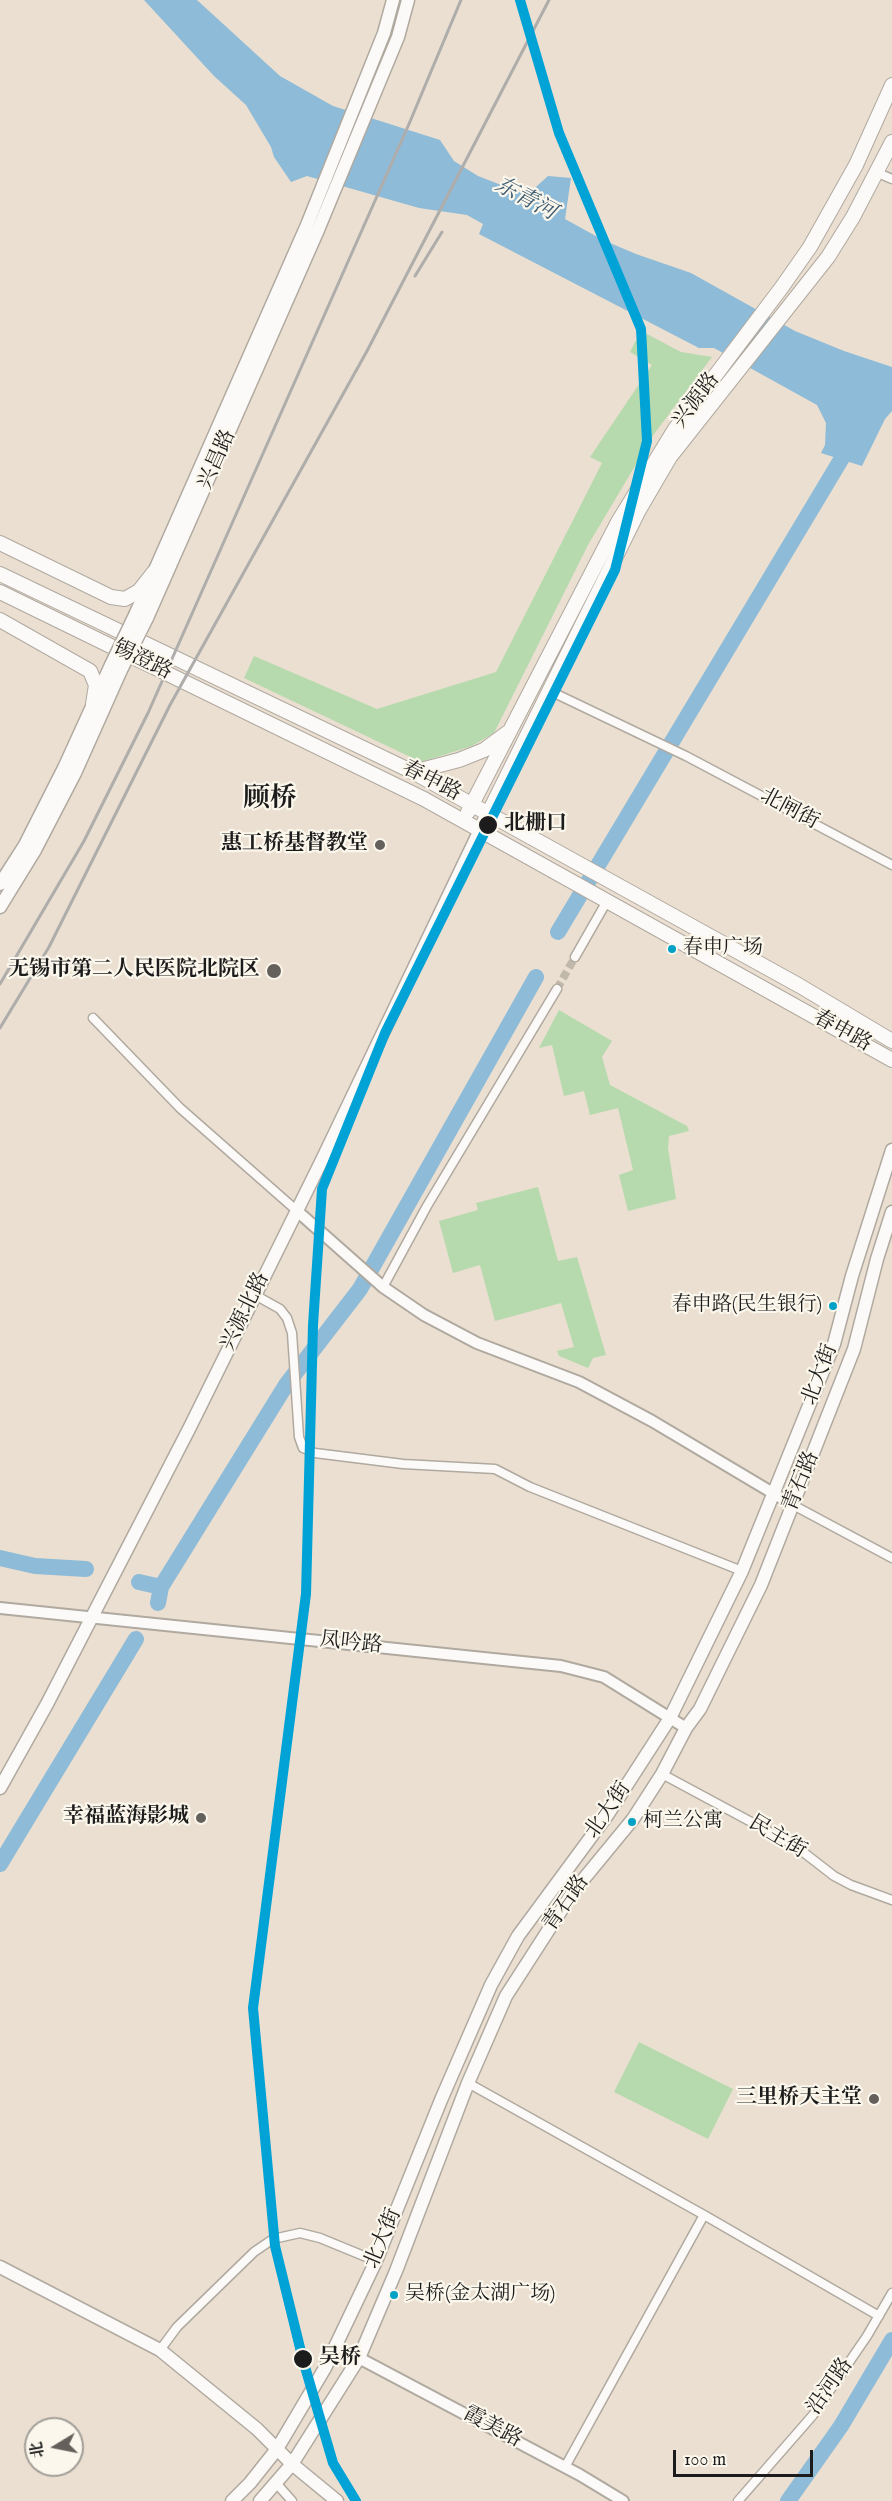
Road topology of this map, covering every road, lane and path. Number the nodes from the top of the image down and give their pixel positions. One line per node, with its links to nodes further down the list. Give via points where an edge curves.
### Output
1 (393, 0): 7 (main road, 兴昌路)
2 (408, 0): 7 (main road, 兴昌路, via 377,89)
3 (892, 85): 18 (main road, 兴源路, via 856,165 810,247 675,429 623,513)
4 (892, 142): 5 (main road)
5 (878, 173): 6 (street); 15 (main road, 兴源路, via 828,257 670,457 639,510)
6 (892, 179)
7 (312, 227): 9 (main road, 兴昌路); 12 (main road, 兴昌路)
8 (0, 543): 9 (main road, via 111,597 125,599 140,591)
9 (154, 572): 12 (main road, 兴昌路)
10 (0, 574): 19 (main road, 春申路)
11 (0, 592): 17 (main road, 锡澄路)
12 (141, 616): 14 (main road, 兴昌路, bridge)
13 (0, 620): 16 (main road, via 90,671 96,685)
14 (116, 667): 16 (main road, 兴昌路); 27 (main road, 兴昌路, via 75,773)
15 (550, 691): 21 (main road, 兴源路); 24 (street, 北闸街, via 686,756)
16 (93, 704): 25 (main road, 兴昌路, via 25,845)
17 (285, 730): 22 (main road, 春申路)
18 (509, 732): 19 (main road, via 484,750); 20 (main road, 兴源路)
19 (412, 772): 20 (main road, 春申路)
20 (472, 803): 21 (main road, 春申路); 22 (main road, 兴源路)
21 (489, 813): 23 (main road, 兴源路); 31 (main road, 春申路)
22 (464, 821): 23 (main road, 春申路)
23 (480, 830): 26 (main road, 春申路); 34 (main road, 兴源北路)
24 (892, 865)
25 (0, 884)
26 (607, 901): 28 (street); 32 (main road, 春申路)
27 (0, 907)
28 (575, 957)
29 (557, 989): 36 (street)
30 (93, 1018): 34 (street, via 180,1108)
31 (892, 1041)
32 (892, 1060)
33 (892, 1150): 38 (main road, 北大街, via 834,1344)
34 (296, 1210): 36 (street); 37 (main road, 兴源北路)
35 (892, 1212): 39 (main road, 青石路, via 854,1349)
36 (380, 1284): 38 (street, via 424,1315 477,1343 579,1382)
37 (255, 1295): 41 (street, via 280,1309 292,1333 303,1448 315,1453 403,1464 495,1469 530,1487); 43 (main road, 兴源北路)
38 (775, 1494): 39 (street); 41 (main road, 北大街)
39 (793, 1505): 40 (street); 45 (main road, 青石路, via 761,1585 700,1709)
40 (892, 1558)
41 (742, 1571): 44 (main road, 北大街)
42 (0, 1608): 43 (street, 凤吟路)
43 (92, 1617): 44 (street, 凤吟路, via 561,1666 604,1677); 47 (main road, 兴源北路)
44 (670, 1718): 45 (street, 凤吟路); 51 (main road, 北大街, via 608,1814 518,1936 491,1985)
45 (686, 1728): 46 (main road, 青石路)
46 (662, 1774): 48 (street, 民主街, via 794,1845 834,1876); 49 (main road, 青石路, via 633,1818 573,1892 506,1996)
47 (0, 1788)
48 (892, 1900)
49 (468, 2083): 50 (street); 56 (main road, 青石路)
50 (705, 2215): 54 (street); 59 (street)
51 (376, 2261): 55 (street, via 300,2233 273,2239 254,2252 177,2326); 57 (main road, 北大街, via 325,2368)
52 (0, 2267): 55 (main road)
53 (892, 2294): 54 (street, 沿河路)
54 (879, 2316): 66 (street, 沿河路, via 813,2415)
55 (159, 2350): 57 (main road)
56 (359, 2358): 58 (main road, 青石路); 59 (street, 霞美路)
57 (277, 2449): 58 (main road); 61 (main road, 北大街)
58 (292, 2464): 60 (main road, 青石路); 64 (main road)
59 (565, 2467): 65 (street, 霞美路)
60 (276, 2483): 62 (main road, 青石路); 63 (street)
61 (232, 2501)
62 (260, 2501)
63 (292, 2501)
64 (337, 2501)
65 (623, 2501)
66 (738, 2501)

